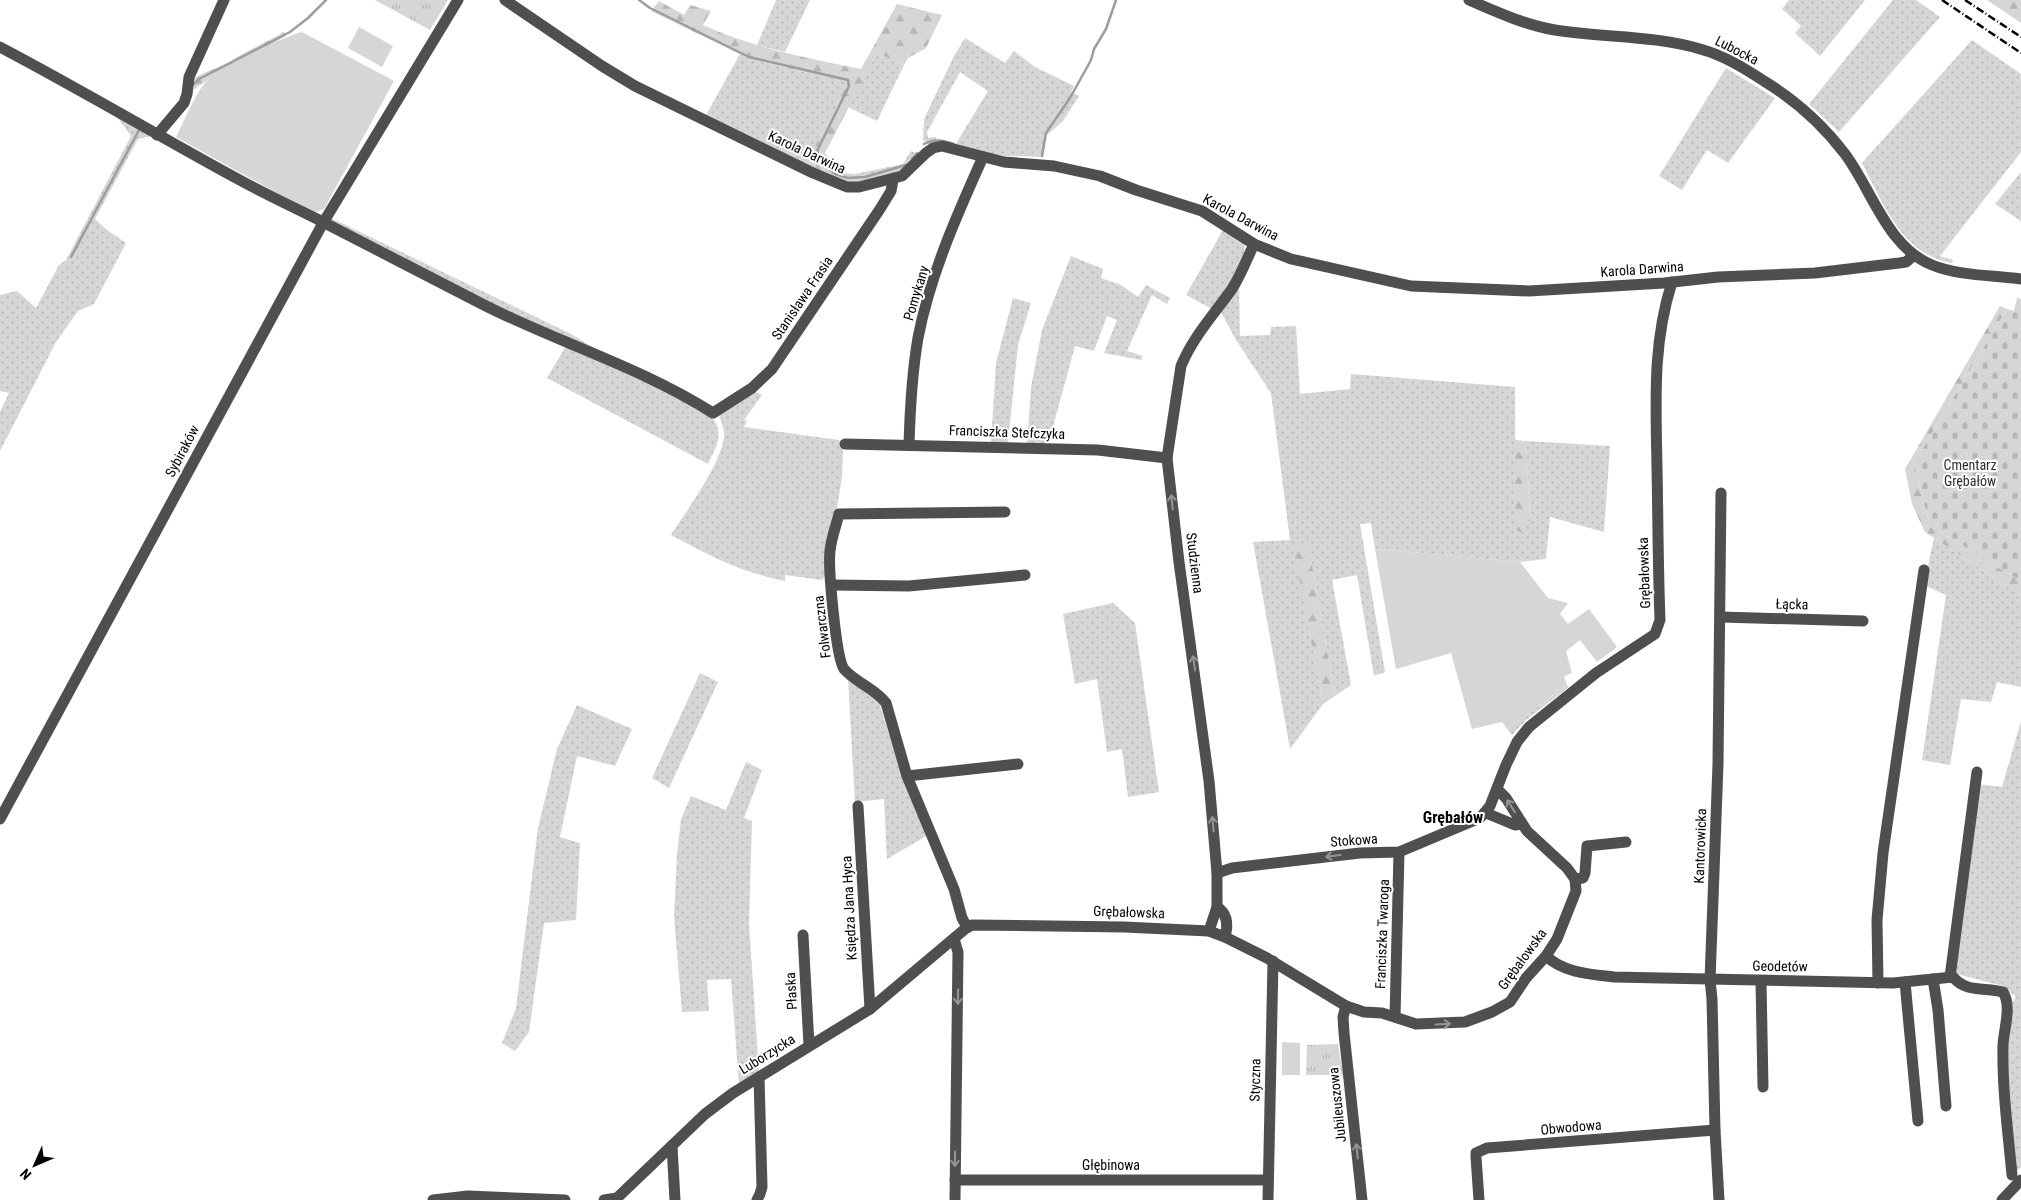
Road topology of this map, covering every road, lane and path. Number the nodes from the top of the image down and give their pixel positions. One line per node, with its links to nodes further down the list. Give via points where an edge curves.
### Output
1 (224, 0): 6 (street, via 189,77 184,103)
2 (458, 0): 9 (street, Sybiraków)
3 (505, 0): 8 (street, Karola Darwina, via 635,86 814,173 848,187)
4 (1469, 0): 11 (street, Lubocka, via 1535,26 1682,44 1734,62 1792,100 1828,133 1846,155 1894,233)
5 (0, 47): 6 (street, via 73,85)
6 (157, 135): 9 (street)
7 (983, 158): 8 (street, Karola Darwina, via 942,146 933,148); 10 (street, Karola Darwina, via 1054,166 1100,176 1202,211); 15 (street, Pomykany, via 951,233 924,312 914,368)
8 (893, 180): 9 (street, Stanisława Frasia, via 891,191 880,209 772,369 752,388 713,413 626,366 520,323)
9 (323, 223): 30 (street, Sybiraków)
10 (1254, 244): 13 (street, Karola Darwina, via 1291,259 1411,286 1529,291); 16 (street, Studzienna, via 1237,281 1202,328 1181,366)
11 (1914, 255): 12 (street, via 1932,265); 13 (street, Karola Darwina, via 1899,264)
12 (2021, 279)
13 (1672, 282): 27 (street, Grębałowska, via 1663,311 1655,392 1660,620 1655,634 1596,673 1529,727 1514,750)
14 (845, 444): 15 (street, Franciszka Stefczyka)
15 (909, 445): 16 (street, Franciszka Stefczyka, via 1098,450)
16 (1167, 458): 34 (street, Studzienna, one-way to 16, via 1209,781)
17 (1721, 493): 22 (street, Kantorowicka)
18 (1005, 512): 21 (street, Folwarczna, via 839,514 830,549)
19 (1924, 570): 49 (street, via 1883,853 1877,920)
20 (1025, 575): 21 (street, via 909,586)
21 (832, 584): 26 (street, Folwarczna, via 841,662 849,674 886,702)
22 (1721, 617): 23 (street, Łącka); 46 (street, Kantorowicka)
23 (1863, 621)
24 (1018, 764): 26 (street)
25 (1977, 772): 44 (street)
26 (907, 776): 37 (street, Folwarczna)
27 (1497, 789): 29 (street, Grębałowska); 31 (street, one-way to 27)
28 (858, 806): 51 (street, Księdza Jana Hyca)
29 (1486, 813): 31 (street, via 1515,825); 33 (street, Stokowa)
30 (0, 819)
31 (1522, 824): 35 (street)
32 (1626, 842): 35 (street, via 1587,846 1585,873 1583,878)
33 (1400, 852): 34 (street, Stokowa, one-way to 34, via 1350,854 1232,868); 52 (street, Franciszka Twaroga)
34 (1217, 873): 36 (street, Studzienna)
35 (1575, 879): 42 (street, Grębałowska, via 1576,892 1571,906)
36 (1217, 907): 38 (street, Studzienna); 40 (street, Studzienna, via 1227,921)
37 (967, 928): 38 (street, Grębałowska, via 1029,924); 41 (street)
38 (1209, 931): 40 (street, Grębałowska)
39 (803, 935): 53 (street, Płaska)
40 (1225, 937): 43 (street, Grębałowska)
41 (954, 939): 51 (street, Luborzycka); 61 (street, one-way to 61, via 958,952)
42 (1546, 956): 46 (street, Geodetów, via 1556,965 1585,973); 52 (street, Grębałowska, one-way to 42, via 1416,1024 1447,1024 1465,1022 1492,1012 1510,1002)
43 (1272, 961): 50 (street, Grębałowska); 62 (street, Styczna)
44 (1950, 977): 45 (street, Geodetów); 60 (street, via 1965,986 2003,992 2008,1002 2004,1073)
45 (1933, 979): 48 (street, Geodetów); 56 (street)
46 (1710, 980): 47 (street, Geodetów); 58 (street, Kantorowicka)
47 (1761, 981): 49 (street, Geodetów); 55 (street)
48 (1905, 982): 49 (street, Geodetów); 57 (street)
49 (1878, 983)
50 (1346, 1006): 52 (street, Grębałowska); 71 (street, Jubileuszowa, one-way to 50, via 1344,1033)
51 (870, 1009): 53 (street, Luborzycka)
52 (1395, 1017)
53 (810, 1046): 54 (street, Luborzycka)
54 (759, 1076): 59 (street, Luborzycka, via 705,1114); 68 (street, via 762,1187)
55 (1763, 1087)
56 (1946, 1106)
57 (1918, 1120)
58 (1715, 1130): 72 (street, Obwodowa, via 1487,1148 1476,1153); 73 (street, Kantorowicka)
59 (672, 1146): 66 (street, Luborzycka, via 616,1198); 67 (street)
60 (2017, 1177): 74 (street)
61 (955, 1180): 62 (street, Głębinowa); 69 (street)
62 (1268, 1180): 70 (street, Styczna)
63 (550, 1199): 64 (street, via 468,1196); 65 (street)
64 (433, 1200)
65 (565, 1200)
66 (604, 1200)
67 (675, 1200)
68 (757, 1200)
69 (955, 1200)
70 (1268, 1200)
71 (1362, 1200)
72 (1479, 1200)
73 (1719, 1200)
74 (2002, 1200)

